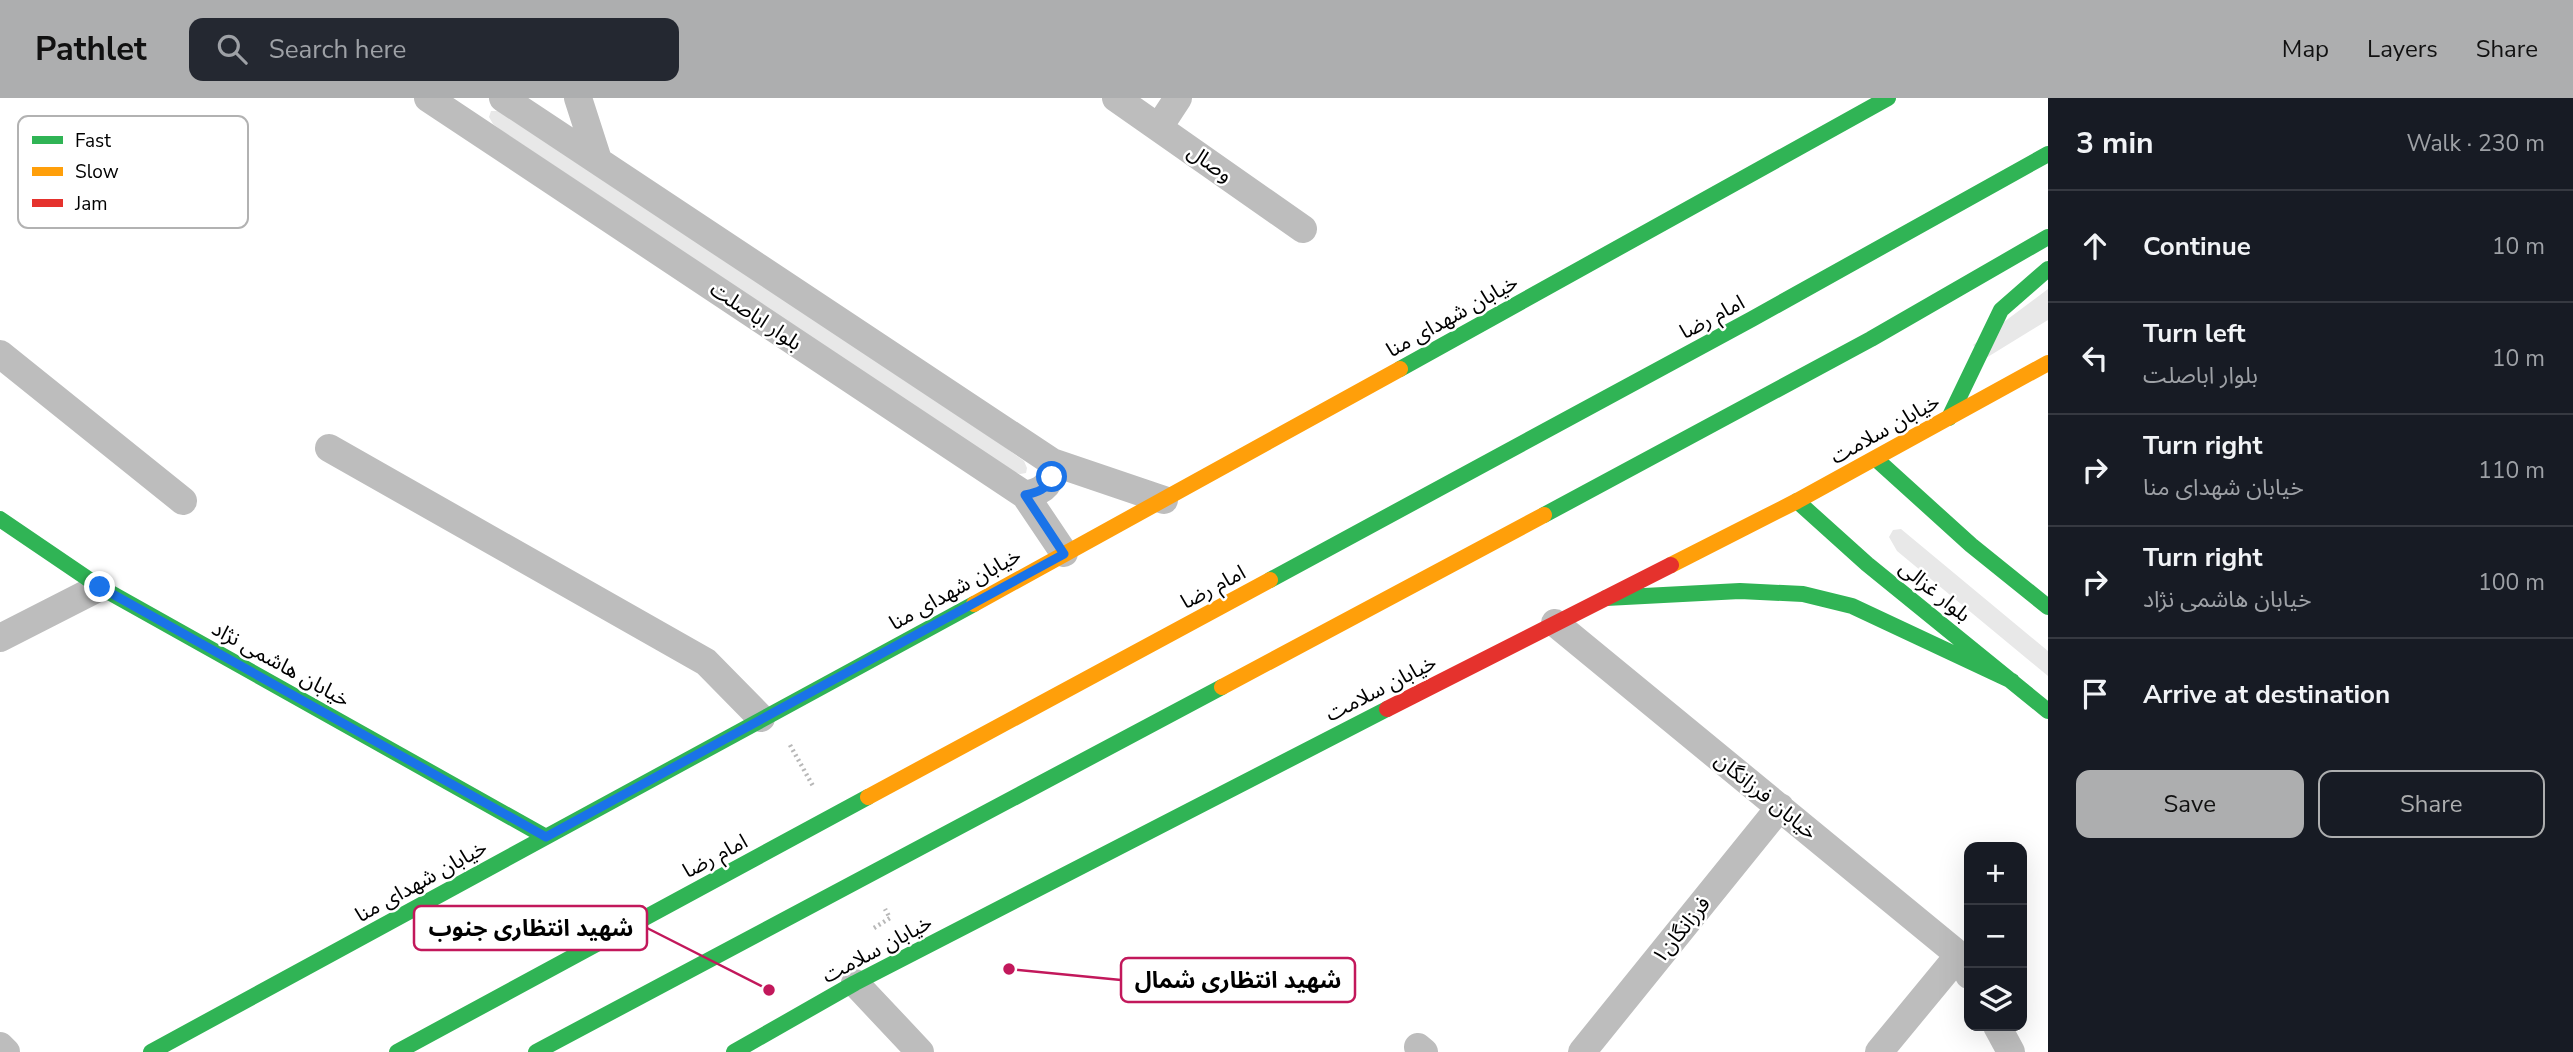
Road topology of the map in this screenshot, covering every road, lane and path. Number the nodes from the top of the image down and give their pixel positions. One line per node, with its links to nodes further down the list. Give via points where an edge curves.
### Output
1 (503, 98): 9 (street, بلوار اباصلت)
2 (578, 98): 9 (street)
3 (1116, 98): 7 (street, وصال)
4 (1178, 98): 7 (street)
5 (1888, 98): 20 (main road, خیابان شهدای منا)
6 (441, 102): 19 (street, بلوار اباصلت)
7 (1159, 127): 10 (street, وصال)
8 (2048, 154): 41 (main road, امام رضا, via 1752,319)
9 (598, 160): 18 (street, بلوار اباصلت)
10 (1303, 229)
11 (2048, 237): 42 (main road, via 1676,445)
12 (2048, 269): 15 (main road, via 2001,310)
13 (0, 354): 21 (street)
14 (2048, 363): 15 (main road, خیابان سلامت)
15 (1949, 418): 17 (main road, خیابان سلامت)
16 (329, 448): 32 (street, via 706,662)
17 (1876, 458): 22 (main road, خیابان سلامت); 27 (main road, via 1971,545)
18 (1052, 461): 19 (street, via 1047,486); 20 (street, بلوار اباصلت)
19 (1025, 495): 24 (street, بلوار اباصلت)
20 (1164, 500): 24 (main road, خیابان شهدای منا)
21 (183, 501)
22 (1797, 501): 26 (main road, خیابان سلامت); 30 (main road, بلوار غزالی)
23 (0, 519): 25 (main road, خیابان هاشمی نژاد)
24 (1064, 554): 32 (main road, خیابان شهدای منا)
25 (100, 587): 29 (street); 34 (main road, خیابان هاشمی نژاد)
26 (1606, 598): 28 (main road, خیابان سلامت); 30 (main road, via 1740,591 1803,594 1852,606)
27 (2048, 607)
28 (1555, 623): 33 (street, خیابان فرزانگان); 36 (main road, خیابان سلامت)
29 (0, 638)
30 (2012, 681): 31 (main road, بلوار غزالی)
31 (2048, 711)
32 (761, 718): 34 (main road, خیابان شهدای منا)
33 (1780, 807): 35 (street, خیابان فرزانگان); 45 (street, فرزانگان۱)
34 (546, 837): 40 (main road, خیابان شهدای منا)
35 (1964, 965): 46 (street)
36 (855, 983): 43 (main road, خیابان سلامت); 44 (street)
37 (2000, 1031): 47 (street)
38 (0, 1046): 39 (street)
39 (6, 1052)
40 (151, 1052)
41 (397, 1052)
42 (536, 1052)
43 (734, 1052)
44 (920, 1052)
45 (1582, 1052)
46 (1879, 1052)
47 (2011, 1052)

